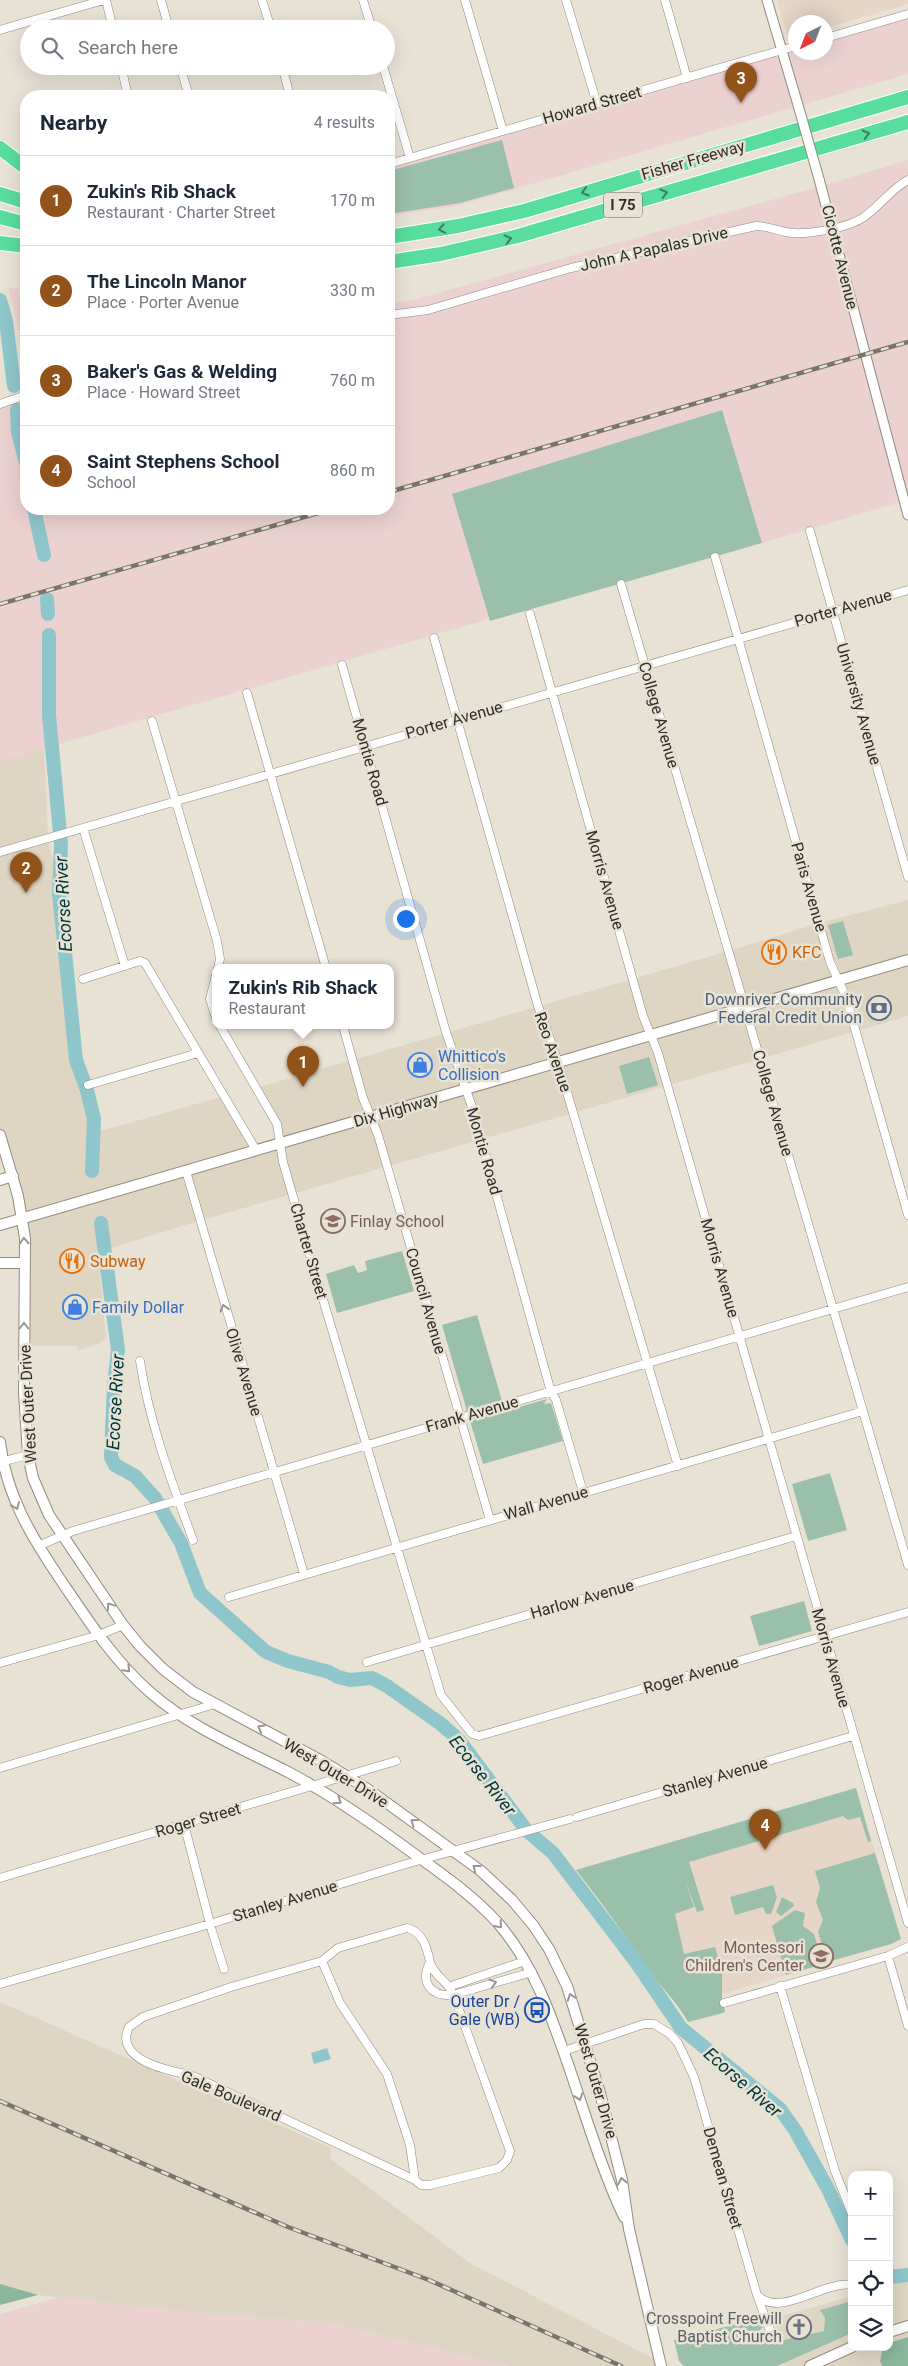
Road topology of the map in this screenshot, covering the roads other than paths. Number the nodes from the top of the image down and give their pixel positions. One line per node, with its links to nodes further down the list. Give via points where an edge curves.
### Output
1 (105, 0): 10 (street); 11 (street)
2 (161, 0): 12 (street)
3 (262, 0): 13 (street)
4 (363, 0): 14 (street)
5 (465, 0): 33 (street)
6 (566, 0): 30 (street)
7 (665, 0): 24 (street)
8 (767, 0): 19 (street, Cicotte Avenue)
9 (908, 14): 17 (street)
10 (35, 20)
11 (111, 20)
12 (167, 20)
13 (268, 20)
14 (369, 20)
15 (20, 24): 16 (street)
16 (0, 30)
17 (833, 36)
18 (788, 48): 19 (street, Howard Street)
19 (782, 50): 24 (street, Howard Street); 43 (street, Cicotte Avenue, bridge)
20 (123, 75): 25 (street)
21 (183, 75): 26 (street)
22 (284, 75): 27 (street)
23 (386, 75): 28 (street)
24 (687, 78): 30 (street, Howard Street)
25 (127, 90)
26 (187, 90)
27 (288, 90)
28 (390, 90)
29 (908, 97): 44 (highway, Fisher Freeway / I 75, one-way to 44, via 524,210 458,226)
30 (596, 104): 33 (street, Howard Street)
31 (395, 107): 35 (street)
32 (908, 122): 47 (highway, Fisher Freeway / I 75, one-way to 32, via 518,236)
33 (503, 131): 35 (street, Howard Street)
34 (0, 148): 37 (highway)
35 (410, 158): 36 (street, Howard Street)
36 (395, 162)
37 (20, 163)
38 (908, 180): 43 (street, John A Papalas Drive, via 863,218)
39 (0, 194): 40 (highway)
40 (20, 200)
41 (0, 217): 42 (highway)
42 (20, 222)
43 (833, 228): 48 (street, John A Papalas Drive, via 802,234 756,226 571,268 422,311); 51 (street, Cicotte Avenue)
44 (395, 236)
45 (0, 243): 46 (highway)
46 (20, 245)
47 (395, 261)
48 (395, 314)
49 (20, 397): 50 (street)
50 (0, 404)
51 (908, 515)
52 (810, 531): 56 (street, University Avenue)
53 (715, 557): 59 (street, Paris Avenue)
54 (620, 584): 61 (street, College Avenue)
55 (908, 590): 56 (street, Porter Avenue)
56 (833, 610): 59 (street, Porter Avenue); 71 (street, University Avenue)
57 (530, 614): 62 (street, Morris Avenue)
58 (434, 638): 64 (street, Reo Avenue)
59 (738, 638): 61 (street, Porter Avenue); 77 (street, Paris Avenue, via 830,962)
60 (342, 665): 66 (street, Montie Road)
61 (644, 665): 62 (street, Porter Avenue); 80 (street, College Avenue)
62 (552, 692): 64 (street, Porter Avenue); 83 (street, Morris Avenue)
63 (247, 693): 67 (street)
64 (458, 719): 66 (street, Porter Avenue); 85 (street, Reo Avenue, via 538,1006)
65 (152, 721): 68 (street)
66 (365, 746): 67 (street, Porter Avenue); 87 (street, Montie Road)
67 (271, 773): 68 (street, Porter Avenue); 74 (street)
68 (177, 800): 69 (street, Porter Avenue); 73 (street, via 220,951)
69 (83, 828): 70 (street, Porter Avenue); 75 (street)
70 (0, 852)
71 (908, 877)
72 (908, 960): 77 (main road, Dix Highway)
73 (218, 964)
74 (325, 964)
75 (124, 966): 76 (street); 84 (street, via 143,962)
76 (83, 978)
77 (839, 980): 80 (main road, Dix Highway); 95 (street, Paris Avenue)
78 (212, 991): 79 (street)
79 (212, 1005)
80 (745, 1008): 83 (main road, Dix Highway); 101 (street, College Avenue)
81 (222, 1029): 90 (street, Charter Street, via 277,1124)
82 (343, 1029): 88 (street, Council Avenue)
83 (651, 1035): 85 (main road, Dix Highway); 102 (street, Morris Avenue)
84 (198, 1053): 86 (street); 91 (street)
85 (558, 1062): 87 (main road, Dix Highway); 104 (street, Reo Avenue)
86 (88, 1085)
87 (465, 1090): 88 (main road, Dix Highway); 105 (street, Montie Road)
88 (370, 1117): 90 (main road, Dix Highway); 107 (street, Council Avenue)
89 (0, 1135): 93 (main road, West Outer Drive)
90 (280, 1143): 91 (main road, Dix Highway); 110 (street, Charter Street)
91 (256, 1150): 92 (main road, Dix Highway)
92 (186, 1171): 96 (main road, Dix Highway); 114 (street, Olive Avenue, one-way to 92)
93 (13, 1176): 94 (main road); 96 (main road, West Outer Drive)
94 (0, 1180)
95 (908, 1215)
96 (22, 1219): 97 (main road, Dix Highway); 99 (main road, West Outer Drive, one-way to 96)
97 (0, 1225)
98 (0, 1263): 99 (main road)
99 (24, 1263): 111 (main road, West Outer Drive, one-way to 99, via 24,1392)
100 (908, 1287): 101 (street, Frank Avenue)
101 (834, 1309): 102 (street, Frank Avenue); 106 (street, College Avenue)
102 (740, 1336): 104 (street, Frank Avenue); 108 (street, Morris Avenue)
103 (140, 1361): 116 (street, via 144,1386)
104 (646, 1363): 105 (street, Frank Avenue); 113 (street, Reo Avenue)
105 (551, 1392): 107 (street, Frank Avenue); 115 (street, Montie Road)
106 (863, 1411): 108 (street, Wall Avenue); 123 (street, College Avenue)
107 (460, 1417): 110 (street, Frank Avenue); 117 (street, Council Avenue)
108 (769, 1438): 113 (street, Wall Avenue); 119 (street, Morris Avenue)
109 (0, 1442): 112 (main road, West Outer Drive)
110 (366, 1446): 114 (street, Frank Avenue); 122 (street, Charter Street)
111 (28, 1455): 112 (street); 118 (main road, West Outer Drive, via 40,1497)
112 (1, 1461): 121 (main road, West Outer Drive, one-way to 121, via 16,1506)
113 (678, 1466): 115 (street, Wall Avenue)
114 (273, 1472): 116 (street, Frank Avenue); 124 (street, Olive Avenue)
115 (583, 1492): 117 (street, Wall Avenue)
116 (179, 1500): 118 (street, Frank Avenue); 120 (street)
117 (490, 1520): 122 (street, Wall Avenue)
118 (62, 1535): 121 (street, Frank Avenue); 127 (main road, West Outer Drive, one-way to 118)
119 (796, 1536): 129 (street, Morris Avenue); 130 (street, Harlow Avenue)
120 (194, 1540)
121 (38, 1546): 128 (main road, West Outer Drive)
122 (396, 1548): 124 (street, Wall Avenue); 130 (street, Charter Street)
123 (908, 1565)
124 (304, 1574): 125 (street, Wall Avenue)
125 (229, 1597)
126 (908, 1612): 129 (street, Roger Avenue)
127 (123, 1625): 128 (street); 133 (main road, West Outer Drive, via 163,1669)
128 (99, 1635): 132 (street); 134 (main road, West Outer Drive, one-way to 134, via 137,1680)
129 (826, 1636): 135 (street, Roger Avenue); 136 (street, Morris Avenue)
130 (426, 1644): 131 (street, Harlow Avenue); 135 (street, Charter Street, via 442,1698)
131 (367, 1662)
132 (0, 1663)
133 (214, 1704): 134 (street); 139 (main road, West Outer Drive, one-way to 133)
134 (181, 1715): 138 (street); 140 (main road, West Outer Drive)
135 (475, 1736)
136 (853, 1736): 142 (street, Stanley Avenue); 145 (street, Morris Avenue)
137 (396, 1761): 139 (street, Roger Street)
138 (0, 1768)
139 (346, 1776): 140 (street, Roger Street); 142 (main road, West Outer Drive, one-way to 139)
140 (314, 1786): 141 (street, Roger Street); 143 (main road, West Outer Drive, one-way to 143)
141 (184, 1824): 144 (street, Roger Street); 146 (street)
142 (454, 1851): 143 (street, Stanley Avenue); 160 (main road, West Outer Drive, one-way to 142, via 567,1986 542,1938 501,1889)
143 (422, 1860): 146 (street, Stanley Avenue); 150 (main road, West Outer Drive, one-way to 150, via 488,1912)
144 (0, 1878)
145 (908, 1923)
146 (210, 1924): 152 (street); 154 (street, Stanley Avenue)
147 (908, 1947): 148 (street)
148 (888, 1956): 156 (street); 159 (street)
149 (322, 1961): 151 (street, Gale Boulevard, via 338,1948 407,1928 423,1940); 162 (street, via 340,2003 387,2074 410,2145); 162 (street, Gale Boulevard, via 136,2020 127,2030 129,2049 142,2060 191,2075)
150 (525, 1961): 153 (main road, West Outer Drive); 155 (street)
151 (430, 1962): 155 (street, Gale Boulevard, via 439,1977); 157 (street, Gale Boulevard, via 425,1975 427,1983 435,1992)
152 (224, 1969)
153 (532, 1972): 157 (street, one-way to 153); 161 (main road, West Outer Drive)
154 (0, 1984)
155 (451, 1986): 157 (street, Gale Boulevard)
156 (780, 1986): 158 (street); 163 (street, via 835,2171)
157 (453, 1995): 162 (street, Gale Boulevard, via 508,2144 509,2156 499,2168 430,2185 422,2185)
158 (724, 2003)
159 (908, 2026)
160 (585, 2043): 161 (street); 164 (main road, West Outer Drive, one-way to 160, via 612,2137); 166 (street, Demean Street, via 644,2024 662,2027 678,2043 694,2077)
161 (564, 2051): 164 (main road, West Outer Drive, one-way to 164, via 608,2182)
162 (415, 2180)
163 (848, 2204)
164 (630, 2229): 171 (main road)
165 (848, 2284): 166 (street, via 774,2304)
166 (757, 2295): 169 (street, Demean Street)
167 (908, 2326): 168 (main road)
168 (893, 2331)
169 (772, 2336)
170 (848, 2349): 172 (main road)
171 (663, 2365)
172 (810, 2366)

